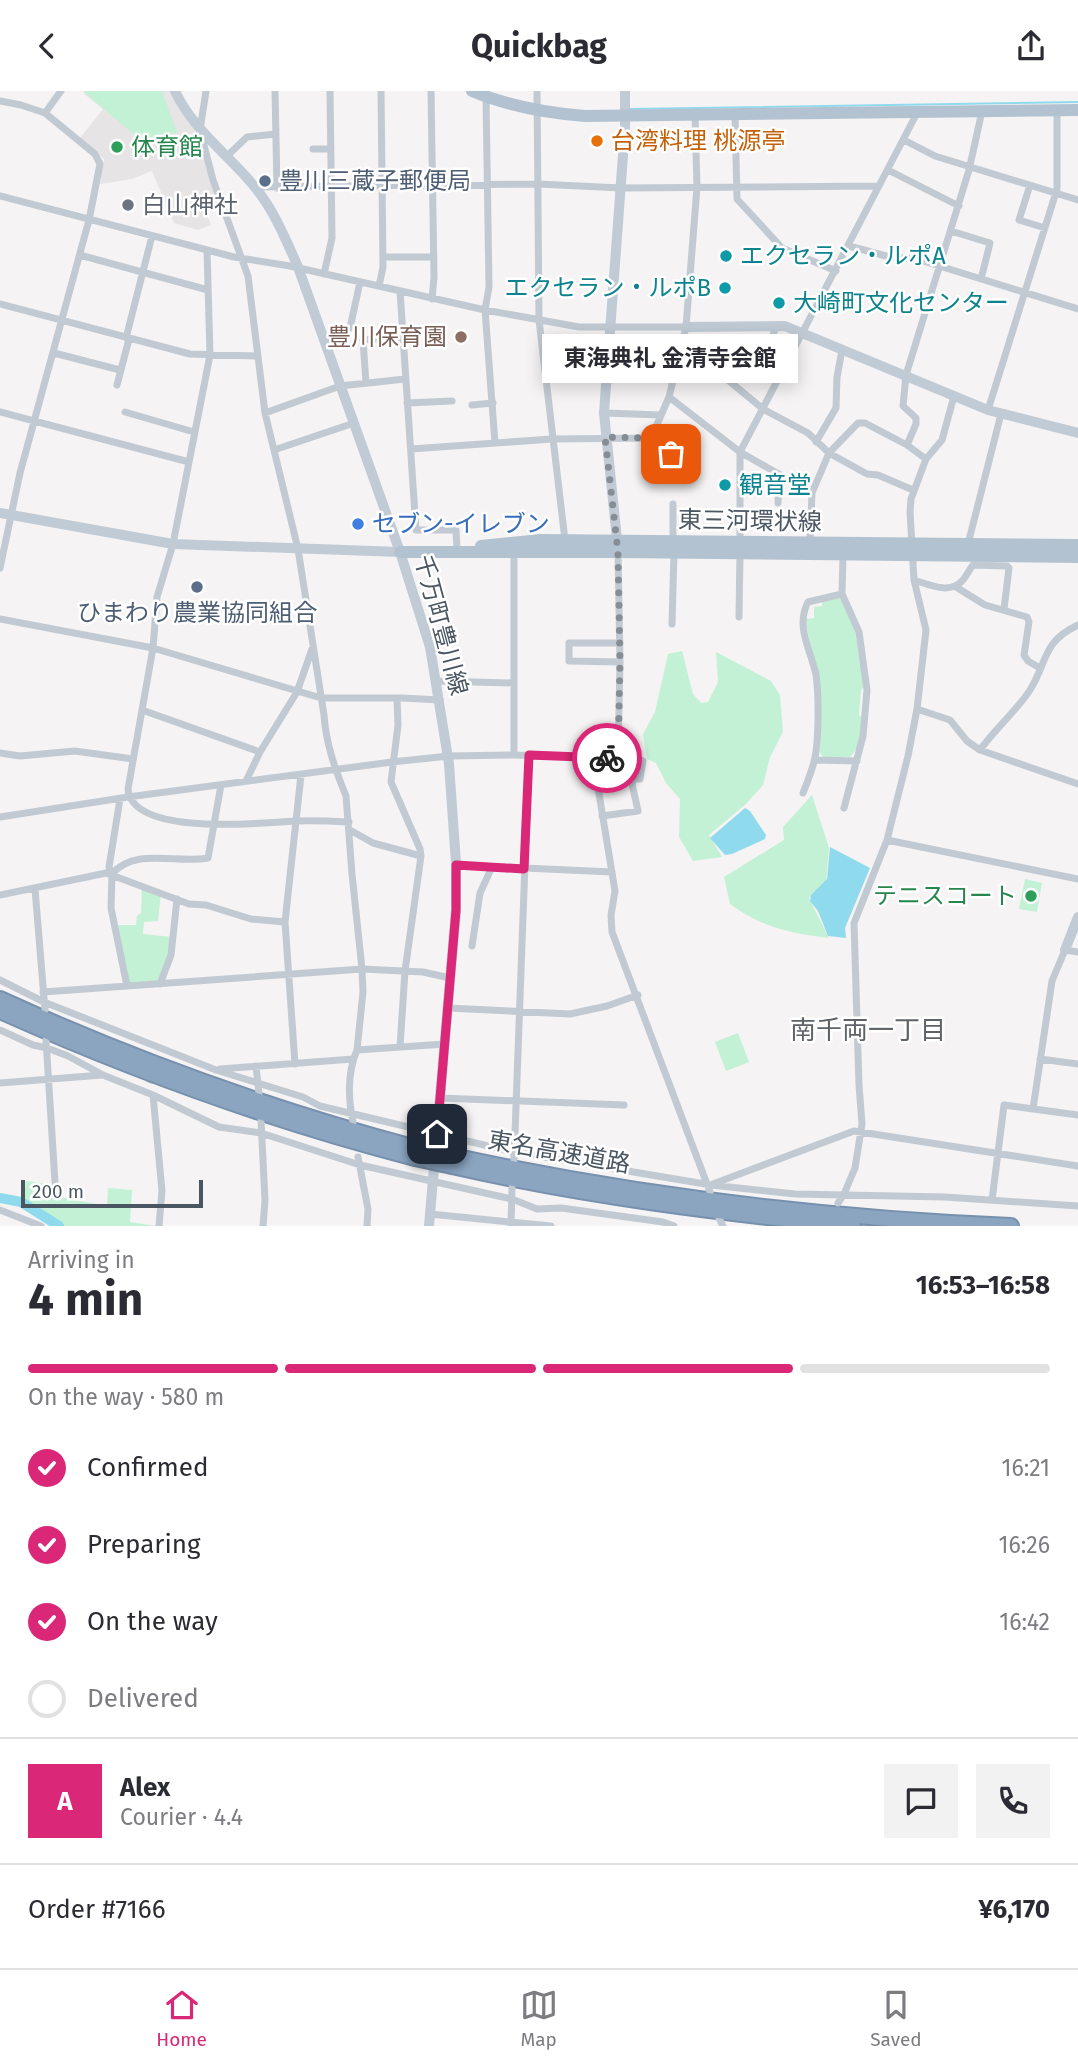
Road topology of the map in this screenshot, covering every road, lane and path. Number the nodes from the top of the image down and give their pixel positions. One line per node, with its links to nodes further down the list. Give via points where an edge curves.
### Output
1 (61, 91): 17 (street)
2 (175, 91): 22 (street, 千万町豊川線)
3 (206, 91): 22 (street)
4 (275, 91): 23 (street)
5 (330, 91): 26 (street)
6 (381, 91): 34 (street)
7 (431, 91): 31 (street)
8 (472, 91): 11 (main road)
9 (537, 91): 13 (street)
10 (625, 91): 21 (street)
11 (486, 97): 13 (main road); 32 (street)
12 (0, 101): 17 (street)
13 (538, 110): 21 (main road); 30 (street)
14 (1057, 110): 15 (main road); 16 (main road); 42 (street)
15 (1078, 110)
16 (982, 111): 18 (main road); 28 (street)
17 (45, 113): 46 (street, via 95,154 100,164)
18 (917, 113): 20 (main road); 24 (street)
19 (695, 115): 20 (main road); 21 (main road); 39 (street)
20 (736, 115): 35 (street)
21 (625, 116): 41 (street)
22 (200, 131): 27 (street, 千万町豊川線); 55 (street, via 212,180)
23 (276, 134): 27 (street, via 247,137); 40 (street)
24 (904, 140): 28 (street, via 935,156); 29 (street)
25 (313, 149): 26 (street)
26 (331, 149): 38 (street)
27 (226, 157): 37 (street, 千万町豊川線)
28 (970, 166): 33 (street); 45 (street)
29 (888, 170): 36 (street); 45 (street)
30 (538, 184): 32 (street); 41 (street); 71 (street)
31 (432, 185): 32 (street); 34 (street); 54 (street)
32 (488, 185): 70 (street)
33 (1030, 185): 42 (street); 47 (street, via 1019,220)
34 (383, 186): 38 (street); 53 (street)
35 (737, 186): 36 (street); 39 (street); 58 (street, via 737,199 782,248)
36 (879, 186): 50 (street)
37 (255, 187): 40 (street); 57 (street, 千万町豊川線)
38 (332, 187): 40 (street); 60 (street, via 332,238)
39 (697, 187): 41 (street); 74 (street)
40 (277, 188)
41 (621, 188): 76 (street)
42 (1056, 193): 44 (street); 47 (street)
43 (0, 195): 46 (street)
44 (1078, 200)
45 (959, 207): 48 (street)
46 (89, 221): 49 (street); 52 (street)
47 (1045, 228): 66 (street)
48 (951, 231): 56 (street); 61 (street, via 990,243)
49 (152, 236): 51 (street); 59 (street)
50 (849, 246): 56 (street); 58 (street)
51 (207, 250): 55 (street); 64 (street)
52 (80, 255): 59 (street); 72 (street)
53 (383, 257): 54 (street); 63 (street)
54 (434, 257): 67 (street)
55 (241, 258): 57 (street); 85 (street, via 248,276)
56 (940, 266): 61 (street); 87 (street)
57 (298, 267): 60 (street); 91 (street, 千万町豊川線)
58 (836, 271): 77 (street)
59 (142, 272): 64 (street); 79 (street)
60 (324, 274): 62 (street)
61 (981, 279): 66 (street)
62 (360, 282): 63 (street); 75 (street)
63 (379, 286): 65 (street)
64 (208, 290): 84 (street)
65 (400, 291): 67 (street); 78 (street)
66 (1025, 293): 69 (street); 99 (street)
67 (432, 299): 70 (street)
68 (0, 304): 72 (street)
69 (1078, 309)
70 (485, 310): 71 (street); 96 (street)
71 (539, 320): 76 (street); 112 (street)
72 (62, 321): 79 (street); 83 (street)
73 (776, 325): 74 (street); 77 (street); 82 (street)
74 (686, 327): 76 (street); 80 (street)
75 (350, 328)
76 (610, 328): 103 (street)
77 (803, 333): 81 (street); 98 (street)
78 (403, 337): 88 (street); 89 (street, via 363,340)
79 (127, 338): 84 (street); 86 (street)
80 (682, 342): 93 (street); 98 (street)
81 (842, 350): 87 (street); 113 (street, via 836,408)
82 (768, 351)
83 (54, 353): 86 (street); 106 (street)
84 (209, 355): 85 (street); 108 (street)
85 (257, 356): 102 (street)
86 (120, 370): 90 (street)
87 (906, 375): 92 (street); 115 (street, via 903,405 916,424)
88 (405, 379): 89 (street); 95 (street)
89 (366, 383): 91 (street)
90 (117, 385)
91 (340, 386): 102 (street); 107 (street, 千万町豊川線)
92 (954, 396): 99 (street); 121 (street, via 942,440)
93 (669, 397): 105 (street); 118 (street)
94 (452, 401): 95 (street)
95 (407, 403): 116 (street)
96 (493, 403): 97 (street); 114 (street)
97 (472, 405)
98 (763, 409): 113 (street); 118 (street)
99 (988, 409): 104 (street)
100 (0, 412): 106 (street)
101 (125, 412): 108 (street)
102 (265, 413): 117 (street)
103 (604, 413): 105 (street); 110 (street)
104 (1001, 414): 109 (street); 132 (street)
105 (661, 415): 111 (street)
106 (36, 421): 122 (street); 128 (street)
107 (354, 423): 117 (street); 140 (street, 千万町豊川線)
108 (194, 432): 122 (street)
109 (1078, 433)
110 (605, 437): 111 (street); 112 (street); 134 (street)
111 (650, 438): 120 (street, via 648,445)
112 (552, 439): 114 (street); 129 (street)
113 (816, 442): 119 (street)
114 (495, 443): 116 (street)
115 (906, 445): 119 (street, via 858,423); 121 (street)
116 (411, 449): 138 (street, via 416,530 456,530)
117 (274, 450): 137 (street)
118 (740, 452): 123 (street); 136 (street)
119 (829, 453): 124 (street, via 867,474); 125 (street)
120 (671, 454)
121 (926, 459): 124 (street)
122 (189, 462): 131 (street)
123 (779, 474): 125 (street); 126 (street)
124 (913, 490): 139 (street)
125 (812, 493): 130 (street)
126 (778, 503)
127 (673, 504): 135 (street)
128 (5, 514): 131 (street); 145 (street)
129 (565, 540): 134 (main road, 東三河環状線); 138 (main road, 東三河環状線)
130 (810, 542): 136 (main road, 東三河環状線); 139 (main road, 東三河環状線)
131 (173, 544): 137 (street); 155 (street, via 157,597)
132 (968, 544): 133 (main road, 東三河環状線); 139 (main road, 東三河環状線)
133 (1078, 544)
134 (617, 546): 135 (main road, 東三河環状線); 142 (main road, 東三河環状線); 154 (street)
135 (673, 547): 136 (main road, 東三河環状線); 152 (street)
136 (740, 548): 143 (main road, 東三河環状線); 150 (street)
137 (298, 549): 140 (street); 156 (street)
138 (457, 549): 141 (main road, 東三河環状線)
139 (912, 549): 143 (main road, 東三河環状線); 144 (main road, 東三河環状線); 146 (street)
140 (400, 552): 141 (main road, 東三河環状線); 159 (street, 千万町豊川線)
141 (422, 552): 142 (main road, 東三河環状線)
142 (513, 553): 160 (street)
143 (843, 555): 148 (street)
144 (1078, 557)
145 (0, 568)
146 (914, 580): 147 (street); 165 (street, via 926,631)
147 (956, 587): 149 (street, via 985,605); 149 (street, via 973,565 1007,566)
148 (842, 594): 176 (street, via 808,602 802,623 816,675); 177 (street, via 859,632 867,690)
149 (1004, 609): 158 (street, via 1027,617 1024,655)
150 (738, 617)
151 (0, 619): 155 (street)
152 (672, 624)
153 (1078, 625): 158 (street, via 1054,642)
154 (620, 643): 157 (street); 157 (street, via 569,643 569,661)
155 (153, 648): 161 (street); 166 (street)
156 (312, 649): 161 (street); 162 (street)
157 (620, 662): 174 (street)
158 (1040, 668): 167 (street, via 1030,690)
159 (436, 681): 160 (street); 164 (street, 千万町豊川線)
160 (513, 683): 170 (street)
161 (297, 692): 162 (street); 168 (street)
162 (321, 698): 163 (street); 179 (street, via 325,737)
163 (397, 699): 164 (street); 178 (street)
164 (440, 701): 172 (street, 千万町豊川線)
165 (917, 709): 167 (street, via 950,720); 192 (street)
166 (142, 710): 168 (street); 175 (street)
167 (980, 750): 182 (street)
168 (260, 752): 181 (street)
169 (0, 753): 175 (street, via 20,756 75,751)
170 (513, 755): 171 (street); 172 (street)
171 (529, 755): 173 (street); 196 (street)
172 (449, 756): 178 (street); 194 (street, 千万町豊川線)
173 (593, 757): 174 (street); 187 (street)
174 (618, 758): 187 (street, via 643,761 640,779 632,784 638,811)
175 (133, 759): 185 (street)
176 (814, 760): 177 (street); 184 (street)
177 (857, 761): 186 (street)
178 (392, 762): 179 (street); 193 (street, via 391,782)
179 (335, 769): 180 (street); 191 (street, via 346,796)
180 (301, 775): 181 (street); 189 (street)
181 (246, 781): 183 (street)
182 (1078, 784)
183 (221, 785): 185 (street); 190 (street)
184 (803, 793)
185 (124, 798): 188 (street); 190 (street, via 164,818); 198 (street, via 109,867)
186 (844, 808)
187 (603, 816): 197 (street)
188 (0, 817)
189 (296, 821): 190 (street); 191 (street); 204 (street)
190 (213, 825): 198 (street, via 208,858 149,857 117,867)
191 (349, 826): 193 (street, via 373,843); 208 (street)
192 (887, 840): 199 (street); 249 (street, via 854,923)
193 (421, 856): 209 (street)
194 (456, 865): 195 (street); 211 (street, 千万町豊川線)
195 (492, 867): 196 (street); 205 (street, via 481,893)
196 (524, 869): 197 (street); 221 (street)
197 (612, 872): 216 (street, via 612,932)
198 (112, 874): 200 (street); 202 (street); 214 (street, via 111,908)
199 (1078, 879)
200 (35, 889): 201 (street); 215 (street)
201 (0, 895)
202 (177, 899): 204 (street, via 251,919); 213 (street, via 171,955)
203 (1078, 917): 206 (street)
204 (285, 922): 210 (street)
205 (472, 946)
206 (1065, 950): 207 (street); 230 (street, via 1052,981)
207 (1078, 952)
208 (362, 969): 209 (street); 210 (street); 227 (street)
209 (405, 971): 211 (street); 225 (street)
210 (290, 974): 213 (street); 231 (street)
211 (450, 978): 219 (street, 千万町豊川線)
212 (0, 980): 218 (street)
213 (160, 984): 214 (street)
214 (127, 986): 215 (street)
215 (43, 992): 218 (street)
216 (638, 995): 221 (street, via 570,1014); 261 (street)
217 (0, 999): 252 (highway, 東名高速道路, via 164,1068)
218 (44, 1006): 226 (street)
219 (448, 1008): 221 (street); 224 (street, 千万町豊川線)
220 (0, 1011): 252 (highway, 東名高速道路, via 235,1104 311,1130)
221 (519, 1012): 243 (street)
222 (0, 1030): 223 (street, via 33,1045)
223 (47, 1044): 235 (street); 236 (street)
224 (445, 1044): 225 (street); 242 (street, 千万町豊川線)
225 (400, 1047): 227 (street)
226 (162, 1048): 228 (street); 234 (street)
227 (357, 1050): 229 (street)
228 (159, 1057)
229 (353, 1059): 231 (street); 247 (street, via 348,1094)
230 (1040, 1059): 232 (street); 245 (street)
231 (295, 1063): 233 (street)
232 (1078, 1064)
233 (256, 1066): 234 (street); 239 (street)
234 (216, 1070): 239 (street)
235 (103, 1075): 236 (street); 240 (street)
236 (50, 1080): 237 (street); 258 (street)
237 (0, 1083)
238 (149, 1083): 240 (street)
239 (258, 1084): 241 (street); 247 (street, via 303,1097)
240 (150, 1093): 250 (street, via 219,1127); 272 (street, via 162,1191)
241 (259, 1094)
242 (440, 1098): 243 (street); 251 (street, 千万町豊川線)
243 (515, 1101): 244 (street); 254 (street)
244 (624, 1105)
245 (1033, 1109): 246 (street); 253 (street, via 1004,1105)
246 (1078, 1115)
247 (352, 1119): 251 (street)
248 (261, 1121): 250 (street)
249 (861, 1132): 253 (street); 261 (street); 262 (street, via 855,1168)
250 (261, 1133): 255 (street); 273 (street)
251 (437, 1134): 254 (street); 259 (street, 千万町豊川線)
252 (415, 1153): 256 (highway, 東名高速道路, bridge)
253 (997, 1155): 257 (street); 264 (street)
254 (514, 1156): 261 (street)
255 (359, 1161): 259 (street); 274 (street)
256 (453, 1161): 278 (highway, 東名高速道路, via 658,1203); 279 (highway, 東名高速道路, via 723,1201 854,1216)
257 (1078, 1166)
258 (55, 1182)
259 (433, 1182): 263 (street); 269 (street, 千万町豊川線)
260 (512, 1187): 263 (street)
261 (709, 1187): 262 (street)
262 (844, 1194): 264 (street); 265 (street)
263 (512, 1199): 268 (street, via 537,1209); 270 (street)
264 (992, 1201): 266 (street)
265 (838, 1203)
266 (1078, 1206)
267 (0, 1210): 271 (street)
268 (620, 1217): 276 (street); 277 (street)
269 (430, 1220): 270 (street)
270 (511, 1224): 275 (street)
271 (41, 1226)
272 (159, 1226)
273 (262, 1226)
274 (367, 1226)
275 (551, 1226)
276 (624, 1226)
277 (674, 1226)
278 (853, 1226)
279 (1011, 1226)

